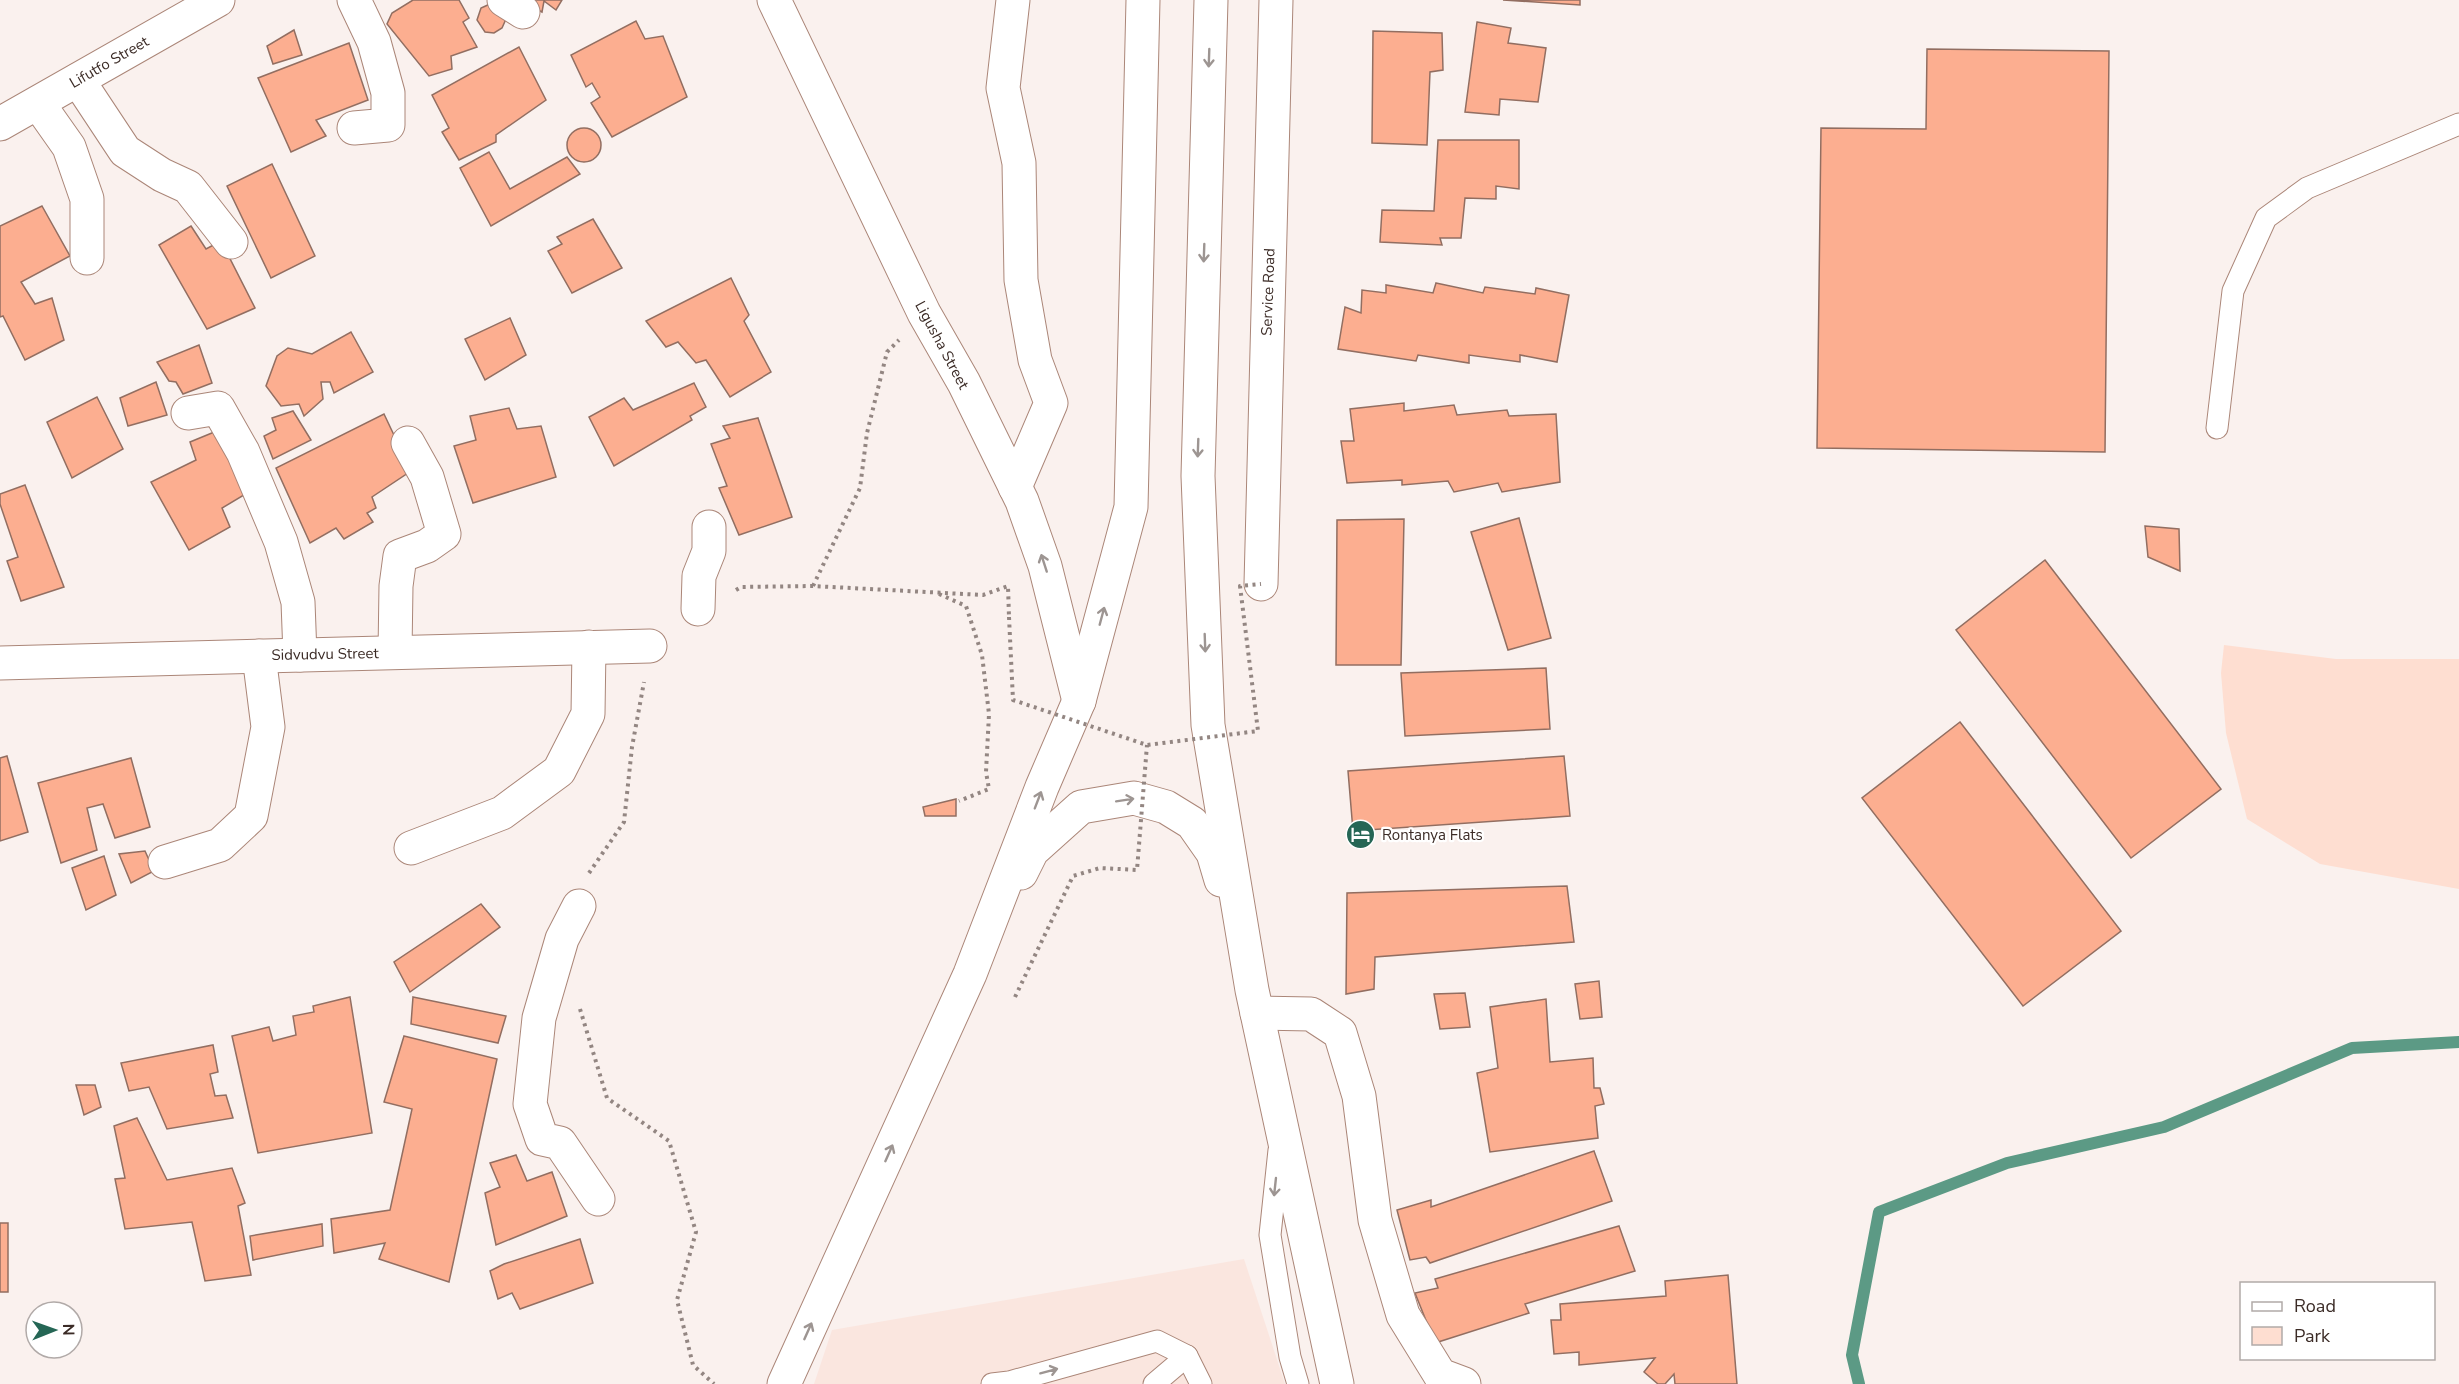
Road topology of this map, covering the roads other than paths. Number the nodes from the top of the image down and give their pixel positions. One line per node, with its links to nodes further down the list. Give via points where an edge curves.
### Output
1 (218, 0): 8 (street, Lifutfo Street)
2 (354, 0): 12 (street, via 374,42 388,93 388,125)
3 (774, 0): 18 (street, Ligusha Street, via 924,314 964,383)
4 (1013, 0): 18 (street, via 1003,88 1018,163 1021,280 1035,360 1051,403)
5 (1143, 0): 28 (street, one-way to 5, via 1131,507)
6 (1211, 0): 33 (street, one-way to 33, via 1198,488 1208,725)
7 (1276, 0): 20 (street, Service Road)
8 (78, 80): 9 (street, Lifutfo Street); 13 (street, via 125,151 188,187)
9 (38, 103): 10 (street, Lifutfo Street); 14 (street, via 69,147 87,200)
10 (0, 124)
11 (2459, 124): 16 (lane, via 2307,188 2266,218 2233,291)
12 (354, 128)
13 (231, 242)
14 (87, 258)
15 (188, 413): 25 (street, via 218,408 243,452 281,542 298,602)
16 (2217, 428)
17 (408, 442): 24 (street, via 427,477 444,534 427,546 400,556)
18 (1015, 487): 28 (street, Ligusha Street, one-way to 18, via 1045,566)
19 (709, 527): 21 (street, via 710,551 699,576)
20 (1261, 584)
21 (698, 609)
22 (650, 646): 23 (street, Sidvudvu Street)
23 (589, 647): 24 (street, Sidvudvu Street); 29 (street, via 588,714 560,771 501,813)
24 (395, 652): 25 (street, Sidvudvu Street)
25 (300, 655): 26 (street, Sidvudvu Street)
26 (260, 656): 27 (street, Sidvudvu Street); 30 (street, via 268,728 251,816 220,845)
27 (0, 663)
28 (1079, 701): 32 (street, one-way to 28)
29 (411, 848)
30 (165, 862)
31 (579, 906): 35 (street, via 562,939 539,1018 530,1104 542,1139 560,1143)
32 (970, 974): 33 (street, one-way to 33, via 1032,851 1081,807 1134,798 1166,807 1191,823 1213,853); 37 (street, one-way to 32)
33 (1254, 1002): 34 (street); 43 (street, via 1311,1014 1340,1033 1359,1096 1375,1220 1403,1315 1440,1375)
34 (1281, 1129): 41 (lane, one-way to 41, via 1270,1235); 42 (street)
35 (598, 1199)
36 (1187, 1356): 38 (lane, one-way to 36, via 1156,1341); 39 (lane); 40 (lane)
37 (789, 1380)
38 (992, 1384)
39 (1154, 1384)
40 (1201, 1384)
41 (1298, 1384)
42 (1337, 1384)
43 (1464, 1384)

